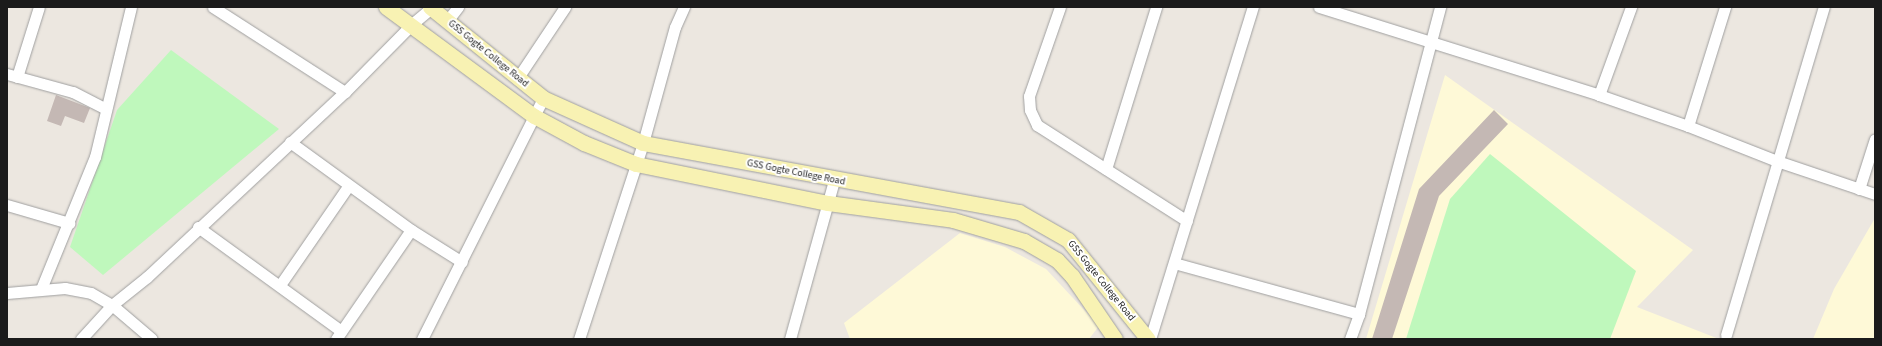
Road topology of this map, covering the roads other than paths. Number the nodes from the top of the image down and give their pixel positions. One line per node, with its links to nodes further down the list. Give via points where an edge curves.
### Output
1 (39, 7): 21 (street)
2 (131, 7): 26 (street)
3 (213, 7): 23 (street)
4 (386, 7): 19 (main road)
5 (431, 7): 18 (main road, GSS Gogte College Road); 19 (street)
6 (458, 7): 18 (street)
7 (565, 7): 22 (street)
8 (684, 7): 31 (street, via 675,27)
9 (1060, 7): 34 (street, via 1032,84 1030,110 1037,125)
10 (1156, 7): 34 (street)
11 (1253, 7): 42 (street)
12 (1319, 7): 17 (street)
13 (1440, 7): 20 (street)
14 (1631, 7): 24 (street)
15 (1726, 7): 28 (street)
16 (1824, 7): 32 (street)
17 (1344, 11): 20 (street)
18 (448, 21): 22 (main road, GSS Gogte College Road)
19 (412, 24): 23 (street); 27 (main road)
20 (1430, 41): 24 (street); 53 (street)
21 (12, 75): 26 (street, via 73,92)
22 (517, 79): 25 (main road, GSS Gogte College Road)
23 (345, 92): 30 (street)
24 (1599, 95): 28 (street)
25 (543, 98): 27 (street); 31 (main road, GSS Gogte College Road)
26 (106, 109): 43 (street, via 95,157)
27 (534, 116): 33 (main road, via 584,143); 47 (street)
28 (1688, 126): 32 (street)
29 (1875, 139): 37 (street)
30 (290, 142): 36 (street); 44 (street)
31 (643, 144): 33 (street); 35 (main road, GSS Gogte College Road)
32 (1777, 161): 37 (street); 55 (street)
33 (636, 164): 39 (main road); 59 (street)
34 (1106, 169): 42 (street)
35 (834, 180): 39 (street); 41 (main road, GSS Gogte College Road)
36 (349, 185): 45 (street); 49 (street)
37 (1860, 189): 38 (street)
38 (1875, 194)
39 (828, 204): 46 (main road, via 953,220); 60 (street)
40 (7, 205): 43 (street)
41 (990, 207): 46 (main road); 62 (main road, GSS Gogte College Road, via 1019,212 1068,240)
42 (1187, 221): 48 (street)
43 (70, 223): 50 (street)
44 (198, 227): 49 (street); 52 (street, via 147,276)
45 (412, 230): 47 (street); 54 (street)
46 (985, 230): 61 (main road, via 1024,241 1056,260 1072,276)
47 (462, 262): 58 (street)
48 (1174, 263): 53 (street); 62 (street)
49 (280, 285): 54 (street)
50 (41, 289): 51 (street); 52 (street, via 65,288 91,293)
51 (7, 292)
52 (112, 305): 56 (street); 57 (street)
53 (1359, 314): 63 (street)
54 (338, 335)
55 (1726, 335)
56 (81, 339)
57 (152, 339)
58 (422, 339)
59 (579, 339)
60 (790, 339)
61 (1114, 339)
62 (1149, 339)
63 (1350, 339)

